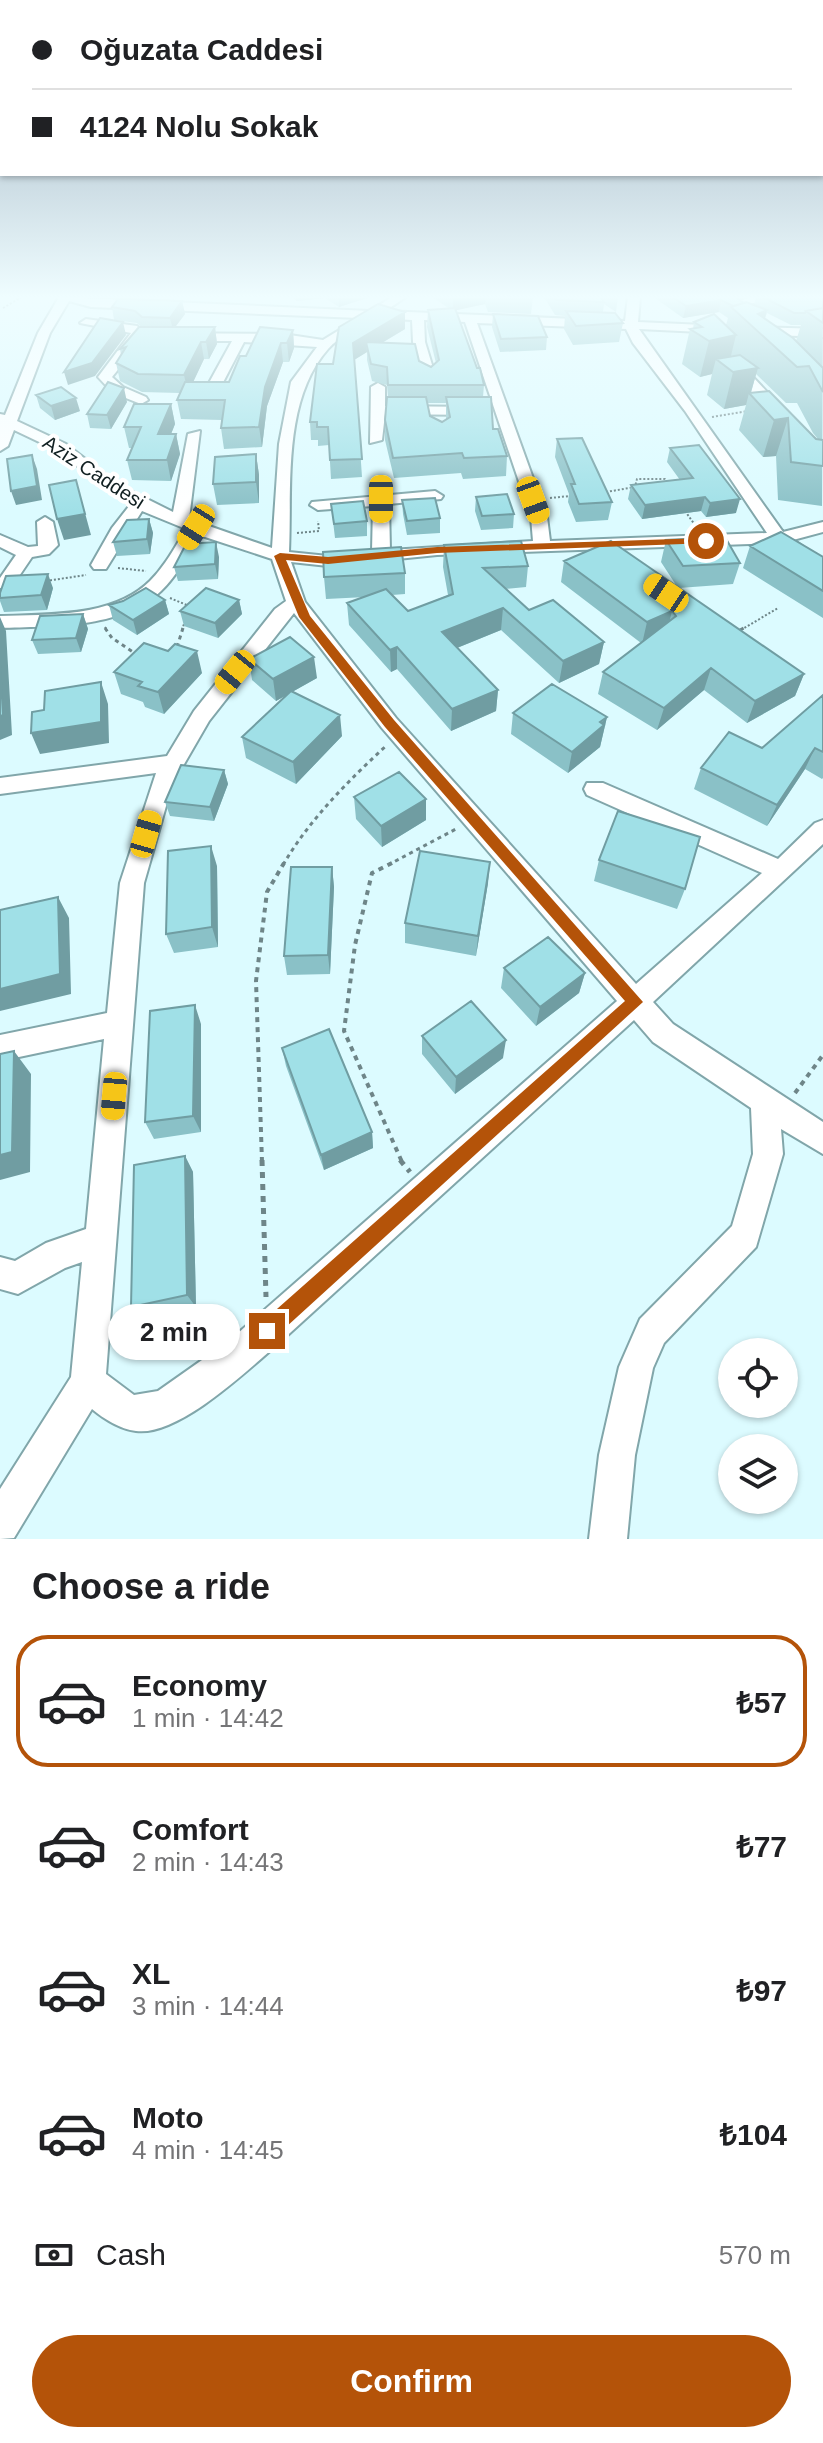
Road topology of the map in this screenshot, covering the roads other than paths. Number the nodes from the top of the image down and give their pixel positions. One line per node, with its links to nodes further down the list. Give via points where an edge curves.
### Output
1 (28, 369): 15 (street)
2 (112, 369): 12 (street, via 105,377)
3 (223, 369): 11 (street)
4 (307, 369): 33 (street, via 298,382 286,444)
5 (426, 369): 9 (street)
6 (487, 369): 14 (street)
7 (659, 369): 27 (street)
8 (737, 369): 16 (street)
9 (429, 378)
10 (378, 387): 13 (street)
11 (211, 392)
12 (141, 400)
13 (378, 410): 14 (street, via 436,418); 18 (street)
14 (501, 410): 30 (street, via 539,517)
15 (4, 420): 19 (street); 22 (street, Aziz Caddesi, via 61,447)
16 (789, 424)
17 (195, 434): 25 (street)
18 (375, 440)
19 (0, 446)
20 (435, 496): 21 (street)
21 (381, 499): 23 (street); 32 (street)
22 (139, 504): 25 (street, Aziz Caddesi); 35 (street)
23 (318, 505)
24 (45, 522): 31 (street, via 47,548)
25 (188, 524): 33 (street, Aziz Caddesi); 39 (street, via 152,590 95,614)
26 (823, 527): 27 (street, Aziz Caddesi)
27 (779, 538): 29 (street, Aziz Caddesi); 36 (street)
28 (0, 540): 31 (street)
29 (603, 544): 30 (street, Aziz Caddesi); 34 (street)
30 (542, 546): 32 (street, Aziz Caddesi)
31 (26, 553): 37 (street)
32 (381, 555): 33 (street, Aziz Caddesi, via 328,561)
33 (280, 556): 38 (street)
34 (624, 561)
35 (100, 565)
36 (823, 569)
37 (5, 584)
38 (296, 603): 40 (street, via 282,613 201,716); 45 (street, via 399,735)
39 (0, 622)
40 (173, 763): 41 (street); 46 (street, via 161,784 132,883)
41 (0, 786)
42 (595, 789): 44 (street)
43 (823, 829): 44 (street)
44 (781, 871): 45 (street)
45 (635, 1002): 48 (street, via 663,1033); 52 (street, via 218,1371 161,1410 139,1414 119,1407)
46 (120, 1023): 47 (street); 50 (street)
47 (0, 1048)
48 (773, 1107): 49 (street); 54 (street, via 768,1154 745,1236 652,1331 636,1367 617,1455)
49 (823, 1139)
50 (99, 1241): 51 (street, via 57,1254 18,1278); 52 (street)
51 (0, 1273)
52 (88, 1382): 53 (street)
53 (0, 1524)
54 (608, 1539)

